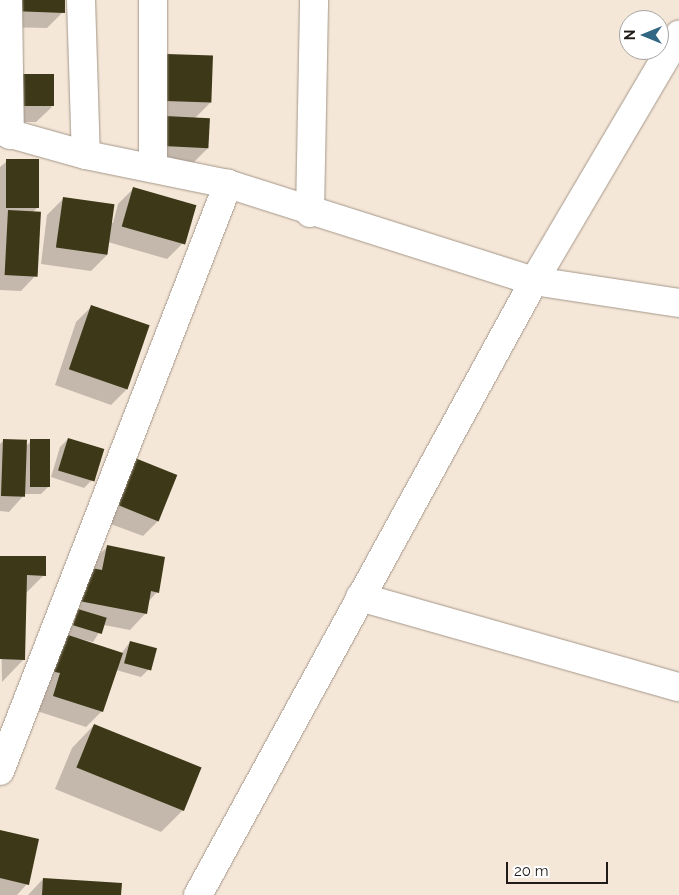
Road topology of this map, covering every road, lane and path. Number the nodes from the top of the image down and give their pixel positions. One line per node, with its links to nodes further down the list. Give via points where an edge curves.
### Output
1 (8, 0): 6 (street)
2 (81, 0): 7 (street)
3 (153, 0): 8 (street)
4 (314, 0): 10 (street)
5 (679, 35): 11 (street)
6 (5, 133): 7 (street)
7 (86, 155): 8 (street)
8 (154, 167): 9 (street)
9 (228, 184): 10 (street); 15 (street)
10 (310, 213): 11 (street)
11 (534, 282): 12 (street); 13 (street)
12 (679, 303)
13 (360, 597): 14 (street); 16 (street)
14 (679, 687)
15 (0, 771)
16 (198, 895)

